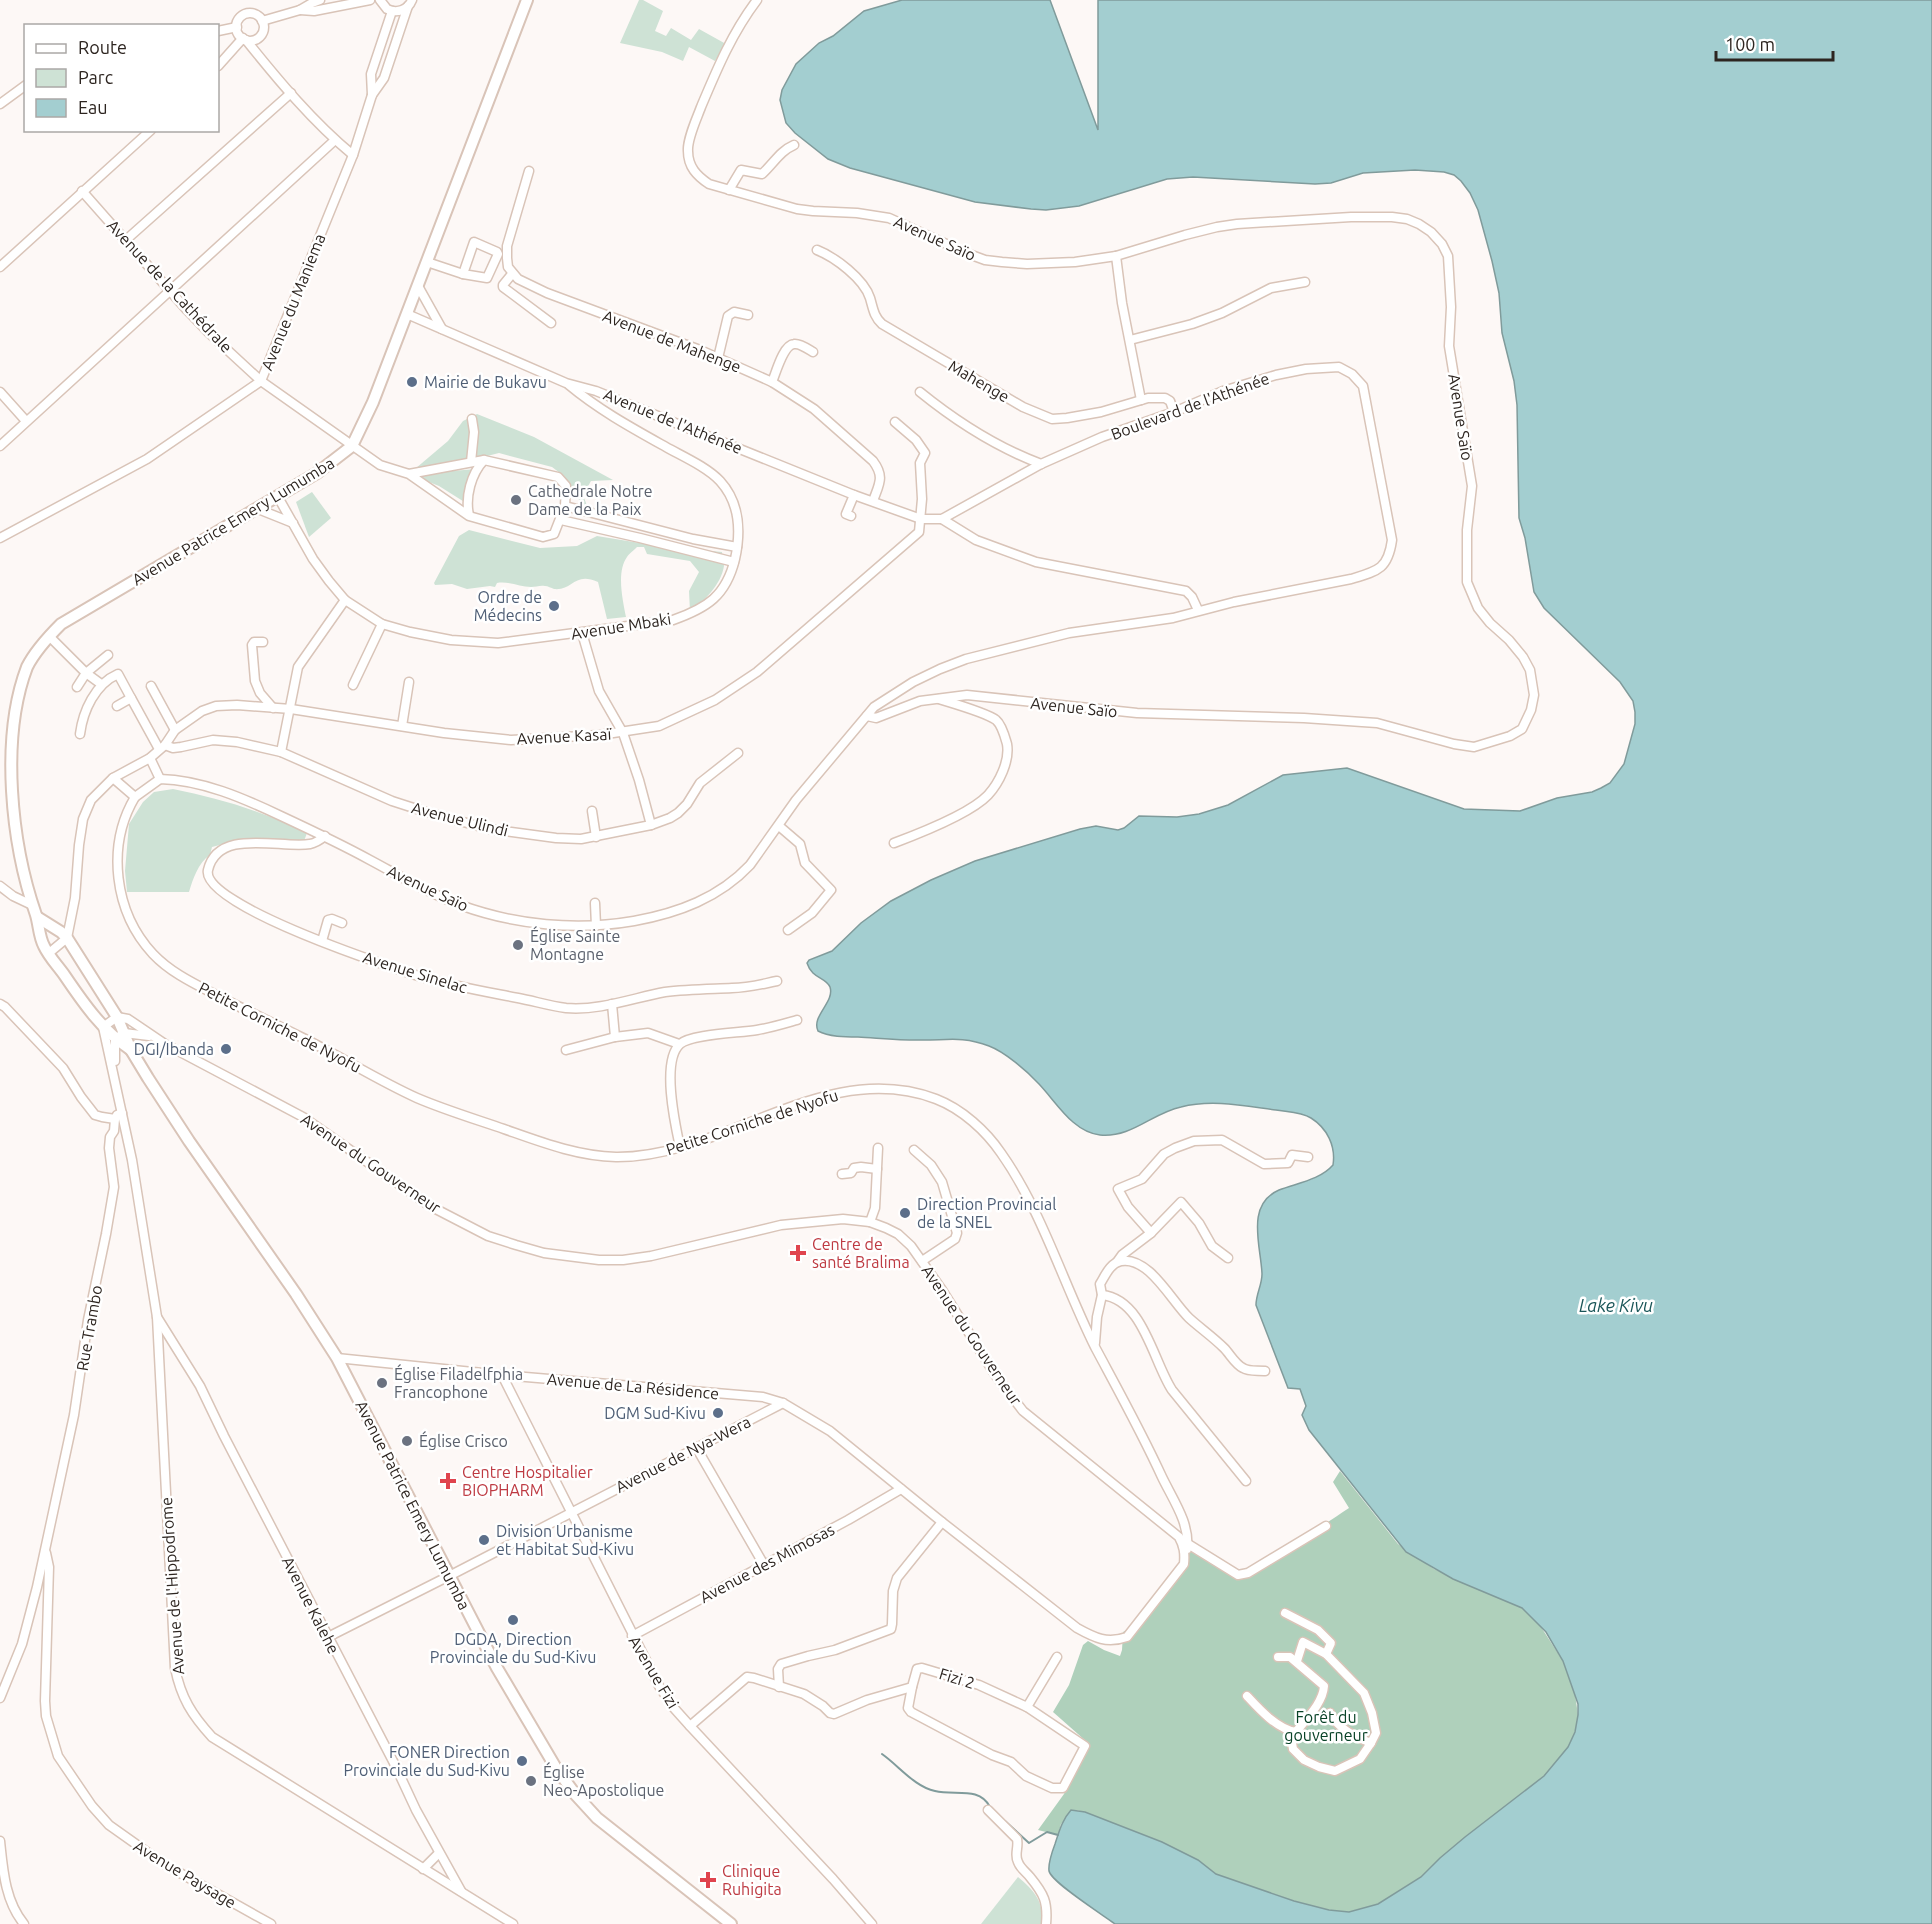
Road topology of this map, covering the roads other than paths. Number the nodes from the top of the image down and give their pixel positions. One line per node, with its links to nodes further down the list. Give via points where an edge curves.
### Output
1 (320, 0): 7 (street)
2 (370, 0): 7 (street)
3 (380, 0): 8 (street)
4 (527, 0): 28 (main road, Avenue Patrice Emery Lumumba)
5 (757, 0): 23 (street, Avenue Saïo, via 737,27 713,76 687,149 697,176)
6 (410, 3): 8 (street, via 402,10); 16 (street, Avenue du Maniema, via 384,78)
7 (300, 10): 9 (street)
8 (392, 11): 16 (street, via 371,74)
9 (262, 21): 10 (street, via 256,14 246,13 238,19); 12 (street, via 261,34 255,40)
10 (237, 27): 11 (street); 12 (street, via 237,33)
11 (219, 31)
12 (244, 39): 13 (street); 15 (street)
13 (219, 65)
14 (24, 86): 17 (street)
15 (291, 93): 19 (street); 25 (street)
16 (372, 95): 21 (street, Avenue du Maniema)
17 (0, 104)
18 (149, 132): 24 (street)
19 (334, 140): 21 (street); 34 (street)
20 (794, 145): 23 (street, via 783,150 762,174 741,170)
21 (353, 155): 42 (street, Avenue du Maniema)
22 (529, 171): 31 (street, via 507,246)
23 (729, 190): 27 (street, Avenue Saïo, via 796,209 889,218 993,261 1054,263)
24 (82, 191): 25 (street, Avenue de la Cathédrale); 29 (street)
25 (127, 239): 34 (street, Avenue de la Cathédrale)
26 (817, 250): 47 (street, Mahenge, via 834,258 862,283 882,324 1023,407 1053,419 1101,412)
27 (1116, 256): 39 (street); 90 (street, Avenue Saïo, via 1217,227 1351,217 1407,219 1425,228 1442,244 1449,266 1449,346 1472,486 1467,582 1478,608 1509,640 1530,670 1534,695 1531,710 1522,729 1474,747 1362,722 1137,713 967,695)
28 (427, 262): 30 (street); 33 (main road, Avenue Patrice Emery Lumumba)
29 (0, 267)
30 (463, 274): 30 (street, via 472,243 497,252 487,278)
31 (512, 274): 37 (street, via 503,287); 41 (street, Avenue de Mahenge, via 547,293)
32 (1305, 282): 39 (street, via 1271,288 1222,313)
33 (418, 286): 35 (main road, Avenue Patrice Emery Lumumba); 38 (street)
34 (171, 290): 42 (street, Avenue de la Cathédrale, via 209,333); 50 (street)
35 (407, 314): 38 (street, Avenue de l'Athénée); 53 (main road, Avenue Patrice Emery Lumumba)
36 (748, 315): 41 (street, via 734,312 728,316)
37 (551, 323)
38 (442, 329): 44 (street, Avenue de l'Athénée)
39 (1130, 340): 47 (street)
40 (813, 352): 43 (street, via 799,345 789,346)
41 (718, 358): 43 (street, Avenue de Mahenge)
42 (261, 381): 53 (street, Avenue de la Cathédrale); 70 (street, Avenue du Maniema, via 147,459)
43 (772, 382): 60 (street, Avenue de Mahenge, via 814,409 873,461 881,477)
44 (566, 383): 58 (street, Avenue de l'Athénée, via 596,391); 73 (street, Avenue Mbaki, via 588,401 719,480 733,502 739,535)
45 (0, 392): 50 (street)
46 (920, 392): 56 (street, via 993,443)
47 (1141, 400): 48 (street, Mahenge, via 1166,398)
48 (1174, 412): 56 (street, Boulevard de l'Athénée); 77 (street, Boulevard de l'Athénée, via 1223,391 1276,375 1339,367 1352,374 1363,386 1392,540 1386,561 1368,574)
49 (472, 419): 55 (street)
50 (26, 421): 52 (street)
51 (895, 422): 65 (street, via 925,453 920,463)
52 (0, 446)
53 (352, 446): 57 (street, Avenue de la Cathédrale, via 380,465); 59 (main road, Avenue Patrice Emery Lumumba)
54 (484, 460): 55 (street, Avenue de la Cathédrale); 61 (street, Avenue de la Cathédrale, via 558,477 566,486); 63 (street, via 476,469 466,503)
55 (471, 462): 57 (street, Avenue de la Cathédrale)
56 (1041, 464): 66 (street, Boulevard de l'Athénée)
57 (410, 474): 63 (street, Avenue de la Cathédrale)
58 (854, 495): 60 (street, Avenue de l'Athénée); 64 (street, via 846,514)
59 (278, 497): 62 (main road, Avenue Patrice Emery Lumumba); 68 (street, Avenue Mbaki)
60 (873, 501): 65 (street, Avenue de l'Athénée)
61 (565, 506): 67 (street); 69 (street)
62 (258, 509): 68 (street); 80 (main road, Avenue Patrice Emery Lumumba, via 75,615)
63 (469, 516): 67 (street, Avenue de la Cathédrale, via 543,537 554,534)
64 (851, 516)
65 (921, 519): 66 (street, Avenue de l'Athénée); 97 (street, Avenue Kasaï, via 919,532 911,541 757,672 690,713 659,726)
66 (942, 519): 77 (street, via 976,540 1036,562 1186,591)
67 (561, 520): 71 (street)
68 (293, 523): 76 (street, Avenue Mbaki, via 313,560)
69 (642, 527): 71 (street); 72 (street)
70 (0, 538)
71 (640, 538): 74 (street)
72 (693, 539): 73 (street); 74 (street)
73 (737, 547): 75 (street, Avenue Mbaki)
74 (690, 551): 75 (street)
75 (734, 562): 79 (street, Avenue Mbaki, via 717,596 689,614 673,620)
76 (345, 600): 78 (street, Avenue Mbaki); 93 (street, via 298,668)
77 (1198, 610): 94 (street, Boulevard de l'Athénée, via 1173,618 1070,633 966,659 885,699)
78 (382, 624): 79 (street, Avenue Mbaki, via 451,640 498,643); 86 (street)
79 (582, 633): 97 (street, via 599,691)
80 (49, 636): 83 (street); 114 (main road, Avenue Patrice Emery Lumumba, via 26,667 9,719 7,742 14,835)
81 (263, 642): 92 (street, via 252,645 255,681)
82 (108, 655): 83 (street)
83 (86, 673): 85 (street); 88 (street)
84 (410, 682): 95 (street)
85 (101, 684): 89 (street, via 118,674); 98 (street, via 81,720)
86 (353, 685)
87 (151, 686): 96 (street)
88 (77, 687)
89 (131, 698): 91 (street); 99 (street)
90 (939, 699): 94 (street, Avenue Saïo, via 920,701 876,718); 111 (street, via 997,720 1007,748 1004,769 989,794 974,806)
91 (117, 706)
92 (273, 708): 93 (street, Avenue Kasaï); 96 (street, Avenue Kasaï, via 216,706)
93 (291, 709): 95 (street, Avenue Kasaï); 100 (street)
94 (867, 716): 108 (street, Avenue Saïo)
95 (402, 726): 97 (street, Avenue Kasaï, via 511,740)
96 (175, 730): 99 (street, Avenue Kasaï)
97 (623, 733): 107 (street)
98 (80, 734)
99 (162, 747): 100 (street, Avenue Ulindi, via 223,740); 102 (street, Avenue Kasaï)
100 (281, 752): 110 (street, Avenue Ulindi, via 392,801 489,829 556,838)
101 (738, 753): 107 (street, Avenue Ulindi, via 700,783 678,813)
102 (150, 758): 103 (street, Avenue Kasaï); 104 (street)
103 (113, 778): 105 (street); 119 (street, Avenue Kasaï, via 91,800 83,819)
104 (160, 779): 105 (street); 109 (street, Avenue Saïo, via 203,785)
105 (135, 797): 135 (street, Petite Corniche de Nyofu, via 122,824 117,857 127,915 152,952 187,980 414,1096 554,1147 617,1157)
106 (592, 811): 110 (street)
107 (651, 825): 110 (street, Avenue Ulindi)
108 (779, 826): 117 (street, Avenue Saïo, via 738,878 704,900 657,916); 118 (street, via 800,844 805,863 831,890 812,913)
109 (325, 836): 117 (street, Avenue Saïo, via 461,905 548,925); 120 (street, Avenue Sinelac, via 309,844 258,842 223,850 214,857 207,876 236,902)
110 (596, 837)
111 (894, 843)
112 (0, 886): 114 (street)
113 (595, 903): 117 (street)
114 (32, 905): 115 (main road, Avenue Patrice Emery Lumumba)
115 (37, 917): 119 (main road, Avenue Patrice Emery Lumumba); 121 (main road, Avenue Patrice Emery Lumumba)
116 (342, 922): 120 (street, via 328,920)
117 (596, 926)
118 (788, 930)
119 (67, 938): 121 (street); 125 (main road, Avenue Patrice Emery Lumumba)
120 (322, 941): 124 (street, Avenue Sinelac, via 457,986 567,1008)
121 (48, 953): 127 (main road, Avenue Patrice Emery Lumumba)
122 (777, 981): 124 (street, Avenue Sinelac, via 739,988 692,989)
123 (0, 1004): 134 (street, via 63,1068 95,1114 102,1118)
124 (612, 1004): 130 (street)
125 (117, 1017): 127 (street); 128 (main road, Avenue Patrice Emery Lumumba); 129 (street, Avenue du Gouverneur, via 128,1019)
126 (797, 1020): 131 (street)
127 (103, 1028): 128 (main road, Avenue Patrice Emery Lumumba); 133 (street, Avenue de l'Hippodrome)
128 (119, 1036): 129 (street); 133 (street, Avenue de l'Hippodrome); 149 (main road, Avenue Patrice Emery Lumumba)
129 (153, 1037): 141 (street, Avenue du Gouverneur, via 303,1117 430,1206 488,1236 544,1253 623,1260 781,1225 843,1219)
130 (615, 1037): 131 (street, via 648,1034); 132 (street)
131 (679, 1044): 135 (street, via 670,1083)
132 (566, 1050)
133 (115, 1075): 134 (street, Avenue de l'Hippodrome)
134 (118, 1116): 147 (street, Avenue de l'Hippodrome, via 141,1215); 160 (street, Rue Trambo, via 109,1148 114,1188 88,1320 75,1415)
135 (680, 1147): 148 (street, Petite Corniche de Nyofu, via 841,1092 894,1090 941,1101 962,1113 1005,1158)
136 (878, 1148): 139 (street)
137 (914, 1150): 144 (street, via 942,1182 957,1233 955,1239)
138 (1308, 1157): 142 (street, via 1292,1155 1288,1163 1264,1164 1222,1140 1194,1141 1175,1148 1164,1154 1142,1179 1118,1189)
139 (878, 1169): 140 (street, via 859,1167); 141 (street)
140 (842, 1174)
141 (870, 1222): 144 (street, Avenue du Gouverneur, via 898,1234)
142 (1151, 1233): 143 (street, via 1181,1202 1212,1246); 145 (street)
143 (1228, 1258)
144 (922, 1261): 161 (street, Avenue du Gouverneur, via 1023,1411 1179,1537)
145 (1117, 1262): 146 (street, via 1100,1284); 150 (street, via 1134,1263 1158,1280 1188,1316 1241,1367)
146 (1102, 1295): 148 (street); 154 (street, via 1112,1296 1132,1312 1172,1390)
147 (157, 1317): 166 (street, Avenue Kalehe, via 200,1386); 183 (street, Avenue de l'Hippodrome, via 175,1668 182,1694 212,1737)
148 (1095, 1346): 159 (street, Petite Corniche de Nyofu, via 1182,1516)
149 (337, 1358): 151 (street, Avenue de La Résidence); 163 (main road, Avenue Patrice Emery Lumumba)
150 (1266, 1371)
151 (502, 1375): 152 (street, Avenue de La Résidence); 156 (street, Avenue Fizi)
152 (783, 1403): 153 (street, Avenue de Nya-Wera); 155 (street, Avenue de La Résidence, via 830,1431)
153 (696, 1447): 156 (street, Avenue de Nya-Wera); 162 (street)
154 (1246, 1481)
155 (901, 1489): 157 (street); 162 (street, Avenue des Mimosas)
156 (571, 1512): 163 (street, Avenue de Nya-Wera); 165 (street, Avenue Fizi)
157 (942, 1522): 161 (street, via 1077,1628 1105,1641 1127,1637 1184,1564); 171 (street, via 897,1578 891,1629 835,1650 781,1664)
158 (1326, 1526): 159 (street, via 1242,1575)
159 (1188, 1544): 161 (street)
160 (45, 1547): 174 (street, Rue Trambo, via 22,1644); 186 (street, Avenue Paysage, via 49,1567 45,1701 58,1756 109,1826 164,1864)
161 (1185, 1554)
162 (764, 1565): 165 (street, Avenue des Mimosas)
163 (451, 1575): 166 (street, Avenue de Nya-Wera); 188 (main road, Avenue Patrice Emery Lumumba, via 497,1668 575,1794 597,1818)
164 (1285, 1613): 167 (street, via 1318,1630 1331,1643)
165 (632, 1636): 177 (street, Avenue Fizi, via 659,1686)
166 (328, 1637): 182 (street, Avenue Kalehe)
167 (1326, 1654): 170 (street, via 1303,1642); 179 (street, via 1364,1693 1376,1733)
168 (1057, 1657): 175 (street)
169 (1278, 1658): 170 (street, via 1290,1657)
170 (1297, 1662): 178 (street, via 1324,1686 1324,1691 1296,1732)
171 (779, 1687): 172 (street, via 810,1697 834,1714); 177 (street, via 747,1677)
172 (912, 1687): 175 (street, Fizi 2, via 917,1668 922,1668 979,1685); 175 (street, via 908,1708 911,1712 1011,1762 1026,1776 1061,1789 1085,1746)
173 (1246, 1696): 178 (street)
174 (0, 1698)
175 (1027, 1707)
176 (1330, 1713): 179 (street, via 1352,1735)
177 (690, 1726): 189 (street, Avenue Fizi)
178 (1290, 1731): 179 (street, via 1298,1755 1335,1771 1360,1759)
179 (1371, 1743)
180 (988, 1810): 190 (street, via 1017,1839 1018,1863 1046,1902)
181 (0, 1841): 185 (street, via 4,1878 15,1911)
182 (439, 1853): 183 (street); 184 (street, Avenue Kalehe)
183 (423, 1869): 184 (street, Avenue de l'Hippodrome)
184 (463, 1894): 187 (street, Avenue de l'Hippodrome)
185 (24, 1924)
186 (271, 1924)
187 (513, 1924)
188 (731, 1924)
189 (872, 1924)
190 (1046, 1924)

